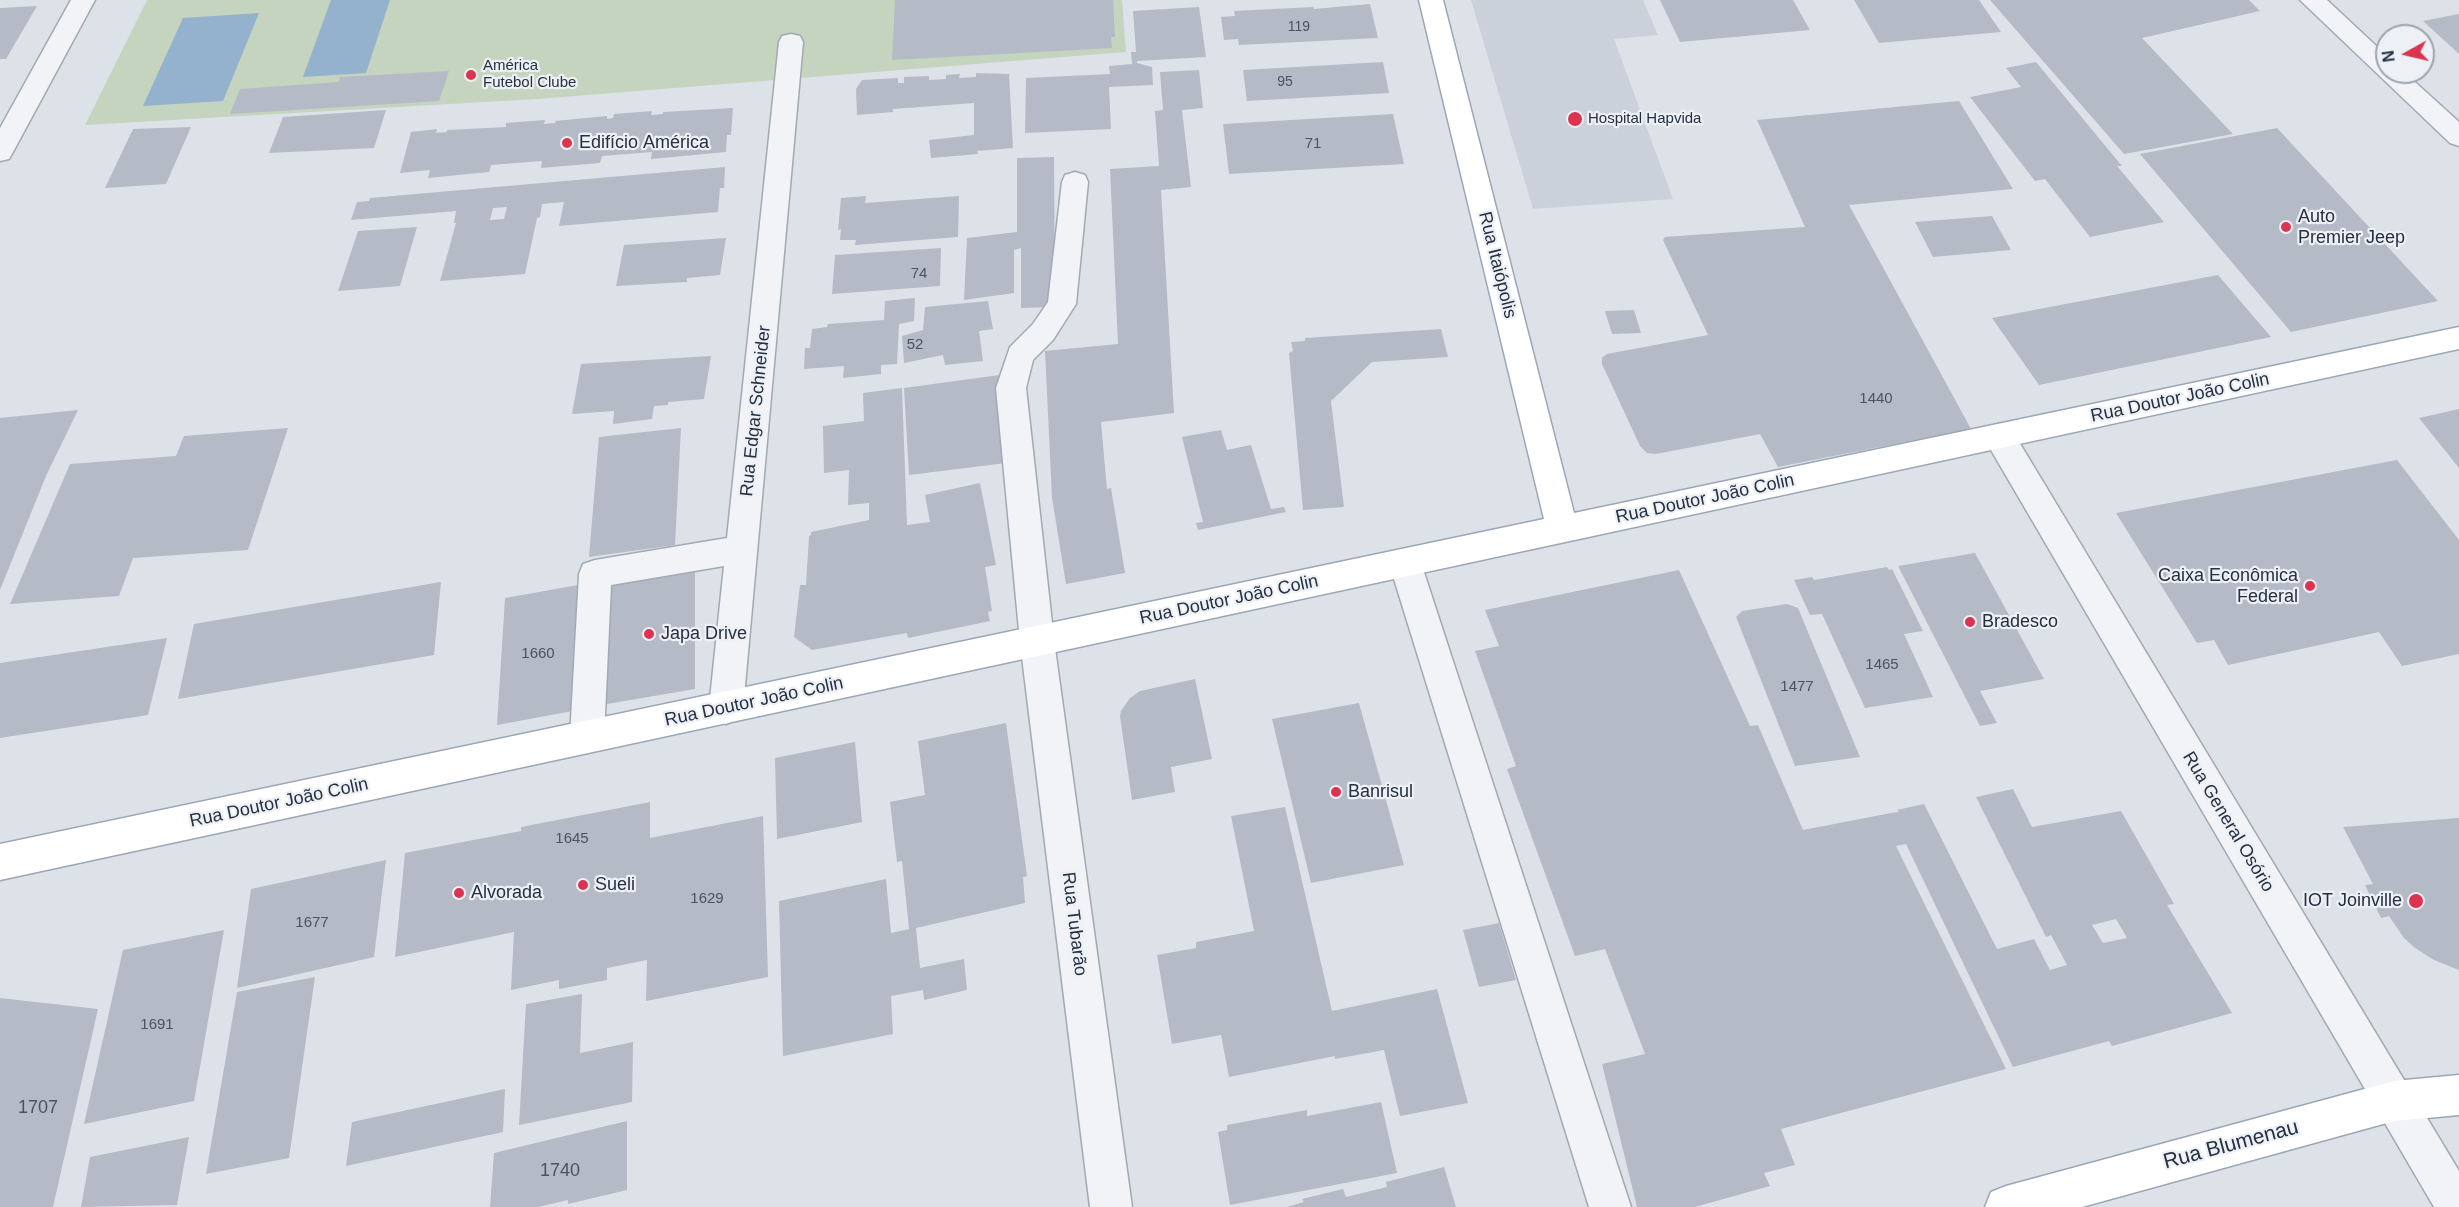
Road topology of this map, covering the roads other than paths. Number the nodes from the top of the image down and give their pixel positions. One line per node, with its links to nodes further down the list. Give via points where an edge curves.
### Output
1 (83, 0): 8 (street)
2 (1431, 0): 12 (main road, Rua Itaiópolis)
3 (2312, 0): 5 (street)
4 (791, 42): 13 (street, Rua Edgar Schneider)
5 (2375, 59)
6 (2402, 84): 7 (street)
7 (2459, 137)
8 (0, 152)
9 (1075, 182): 15 (street, Rua Tubarão, via 1062,304 1043,332 1020,355 1011,388)
10 (2459, 338): 11 (main road, Rua Doutor João Colin)
11 (1999, 436): 12 (main road, Rua Doutor João Colin); 20 (street, Rua General Osório)
12 (1562, 530): 14 (main road, Rua Doutor João Colin)
13 (742, 549): 16 (street, Rua Edgar Schneider); 17 (street, via 595,574)
14 (1405, 563): 15 (main road, Rua Doutor João Colin); 22 (street)
15 (1037, 641): 16 (main road, Rua Doutor João Colin); 21 (street, Rua Tubarão)
16 (726, 708): 17 (main road, Rua Doutor João Colin)
17 (587, 737): 18 (main road, Rua Doutor João Colin)
18 (0, 862)
19 (2459, 1095): 20 (main road, Rua Blumenau)
20 (2394, 1101): 23 (main road, Rua Blumenau); 24 (street, Rua General Osório)
21 (1111, 1207)
22 (1610, 1207)
23 (2006, 1207)
24 (2457, 1207)

